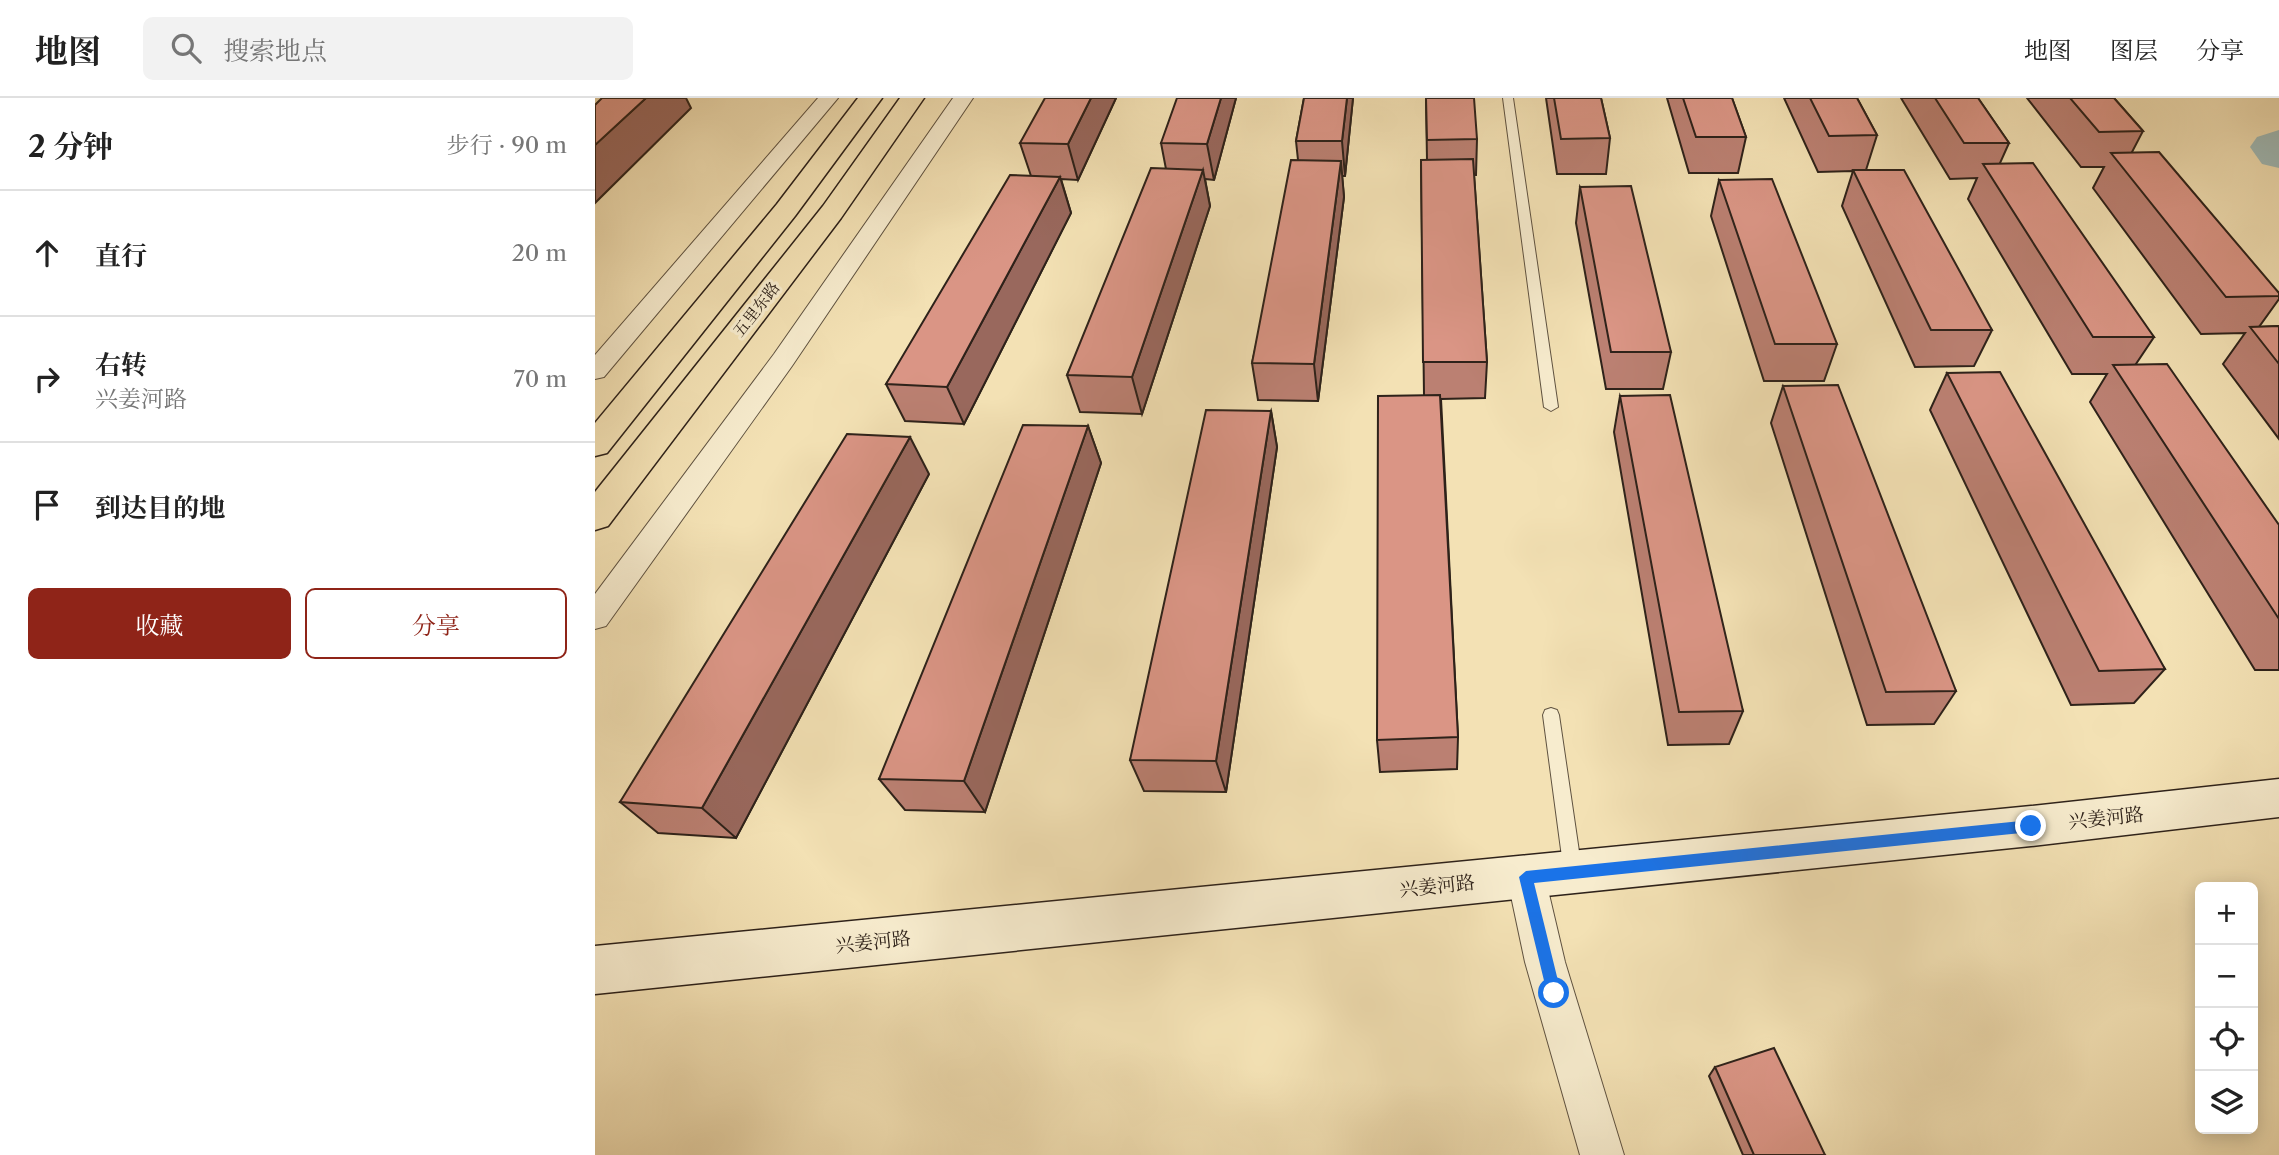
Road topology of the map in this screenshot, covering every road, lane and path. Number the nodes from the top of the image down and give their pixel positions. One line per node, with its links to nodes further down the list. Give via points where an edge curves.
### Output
1 (828, 98): 6 (street)
2 (870, 98): 8 (main road, 五里东路, via 786,210)
3 (912, 98): 9 (main road, 五里东路, via 832,212)
4 (963, 98): 10 (street, via 876,230)
5 (1509, 98): 7 (lane)
6 (595, 370)
7 (1551, 407)
8 (595, 445)
9 (595, 517)
10 (595, 617)
11 (1551, 715): 13 (lane)
12 (2279, 798): 13 (street, 兴姜河路)
13 (1573, 872): 14 (street, 兴姜河路)
14 (1526, 877): 15 (street, 兴姜河路); 16 (street, via 1545,962)
15 (595, 970)
16 (1602, 1155)

